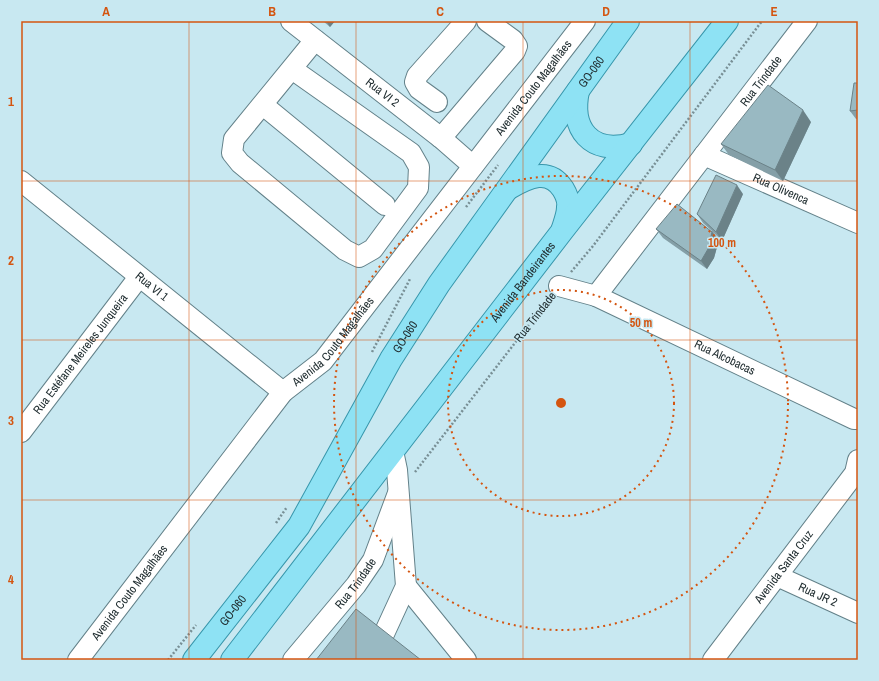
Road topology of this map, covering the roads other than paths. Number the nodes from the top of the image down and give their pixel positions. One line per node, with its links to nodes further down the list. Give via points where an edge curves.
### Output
1 (291, 21): 8 (street, Rua VI 2)
2 (466, 21): 11 (street, via 417,76 415,82 419,89)
3 (487, 21): 13 (street, via 514,40 517,46)
4 (585, 21): 16 (street, Avenida Couto Magalhães)
5 (628, 21): 10 (main road, GO-060 / GO-060)
6 (727, 21): 14 (main road, Avenida Bandeirantes)
7 (807, 21): 15 (street, Rua Trindade)
8 (315, 40): 9 (street); 13 (street, Rua VI 2)
9 (292, 69): 12 (street); 12 (street, via 411,153 419,168 418,188 373,250 360,256 345,250 240,163 232,153 234,140)
10 (578, 91): 14 (main road, via 576,116 587,137 608,147 619,148); 18 (main road, GO-060 / GO-060)
11 (437, 102)
12 (263, 105): 19 (street)
13 (442, 138): 16 (street, Rua VI 2)
14 (631, 144): 21 (main road, Avenida Bandeirantes)
15 (704, 155): 20 (street, Rua Olivenca); 24 (street, Rua Trindade)
16 (473, 166): 25 (street, Avenida Couto Magalhães, via 323,361)
17 (21, 181): 22 (street, Rua VI 1)
18 (506, 190): 21 (main road, via 536,175 548,176 559,183 566,194 569,206); 36 (main road, GO-060 / GO-060, via 439,284 391,359 299,526)
19 (385, 205)
20 (858, 223)
21 (563, 230): 28 (main road, Avenida Bandeirantes)
22 (139, 276): 25 (street, Rua VI 1); 27 (street, Rua Estéfane Meireles Junqueira)
23 (559, 286): 24 (street, Rua Trindade)
24 (596, 296): 26 (street, Rua Alcobacas)
25 (283, 392): 35 (street, Avenida Couto Magalhães)
26 (856, 424)
27 (21, 432)
28 (393, 451): 30 (street); 37 (main road)
29 (857, 468): 31 (street, Avenida Santa Cruz)
30 (398, 493): 32 (street); 38 (street, Rua Trindade, via 373,560 356,585)
31 (777, 576): 33 (street, Rua JR 2); 40 (street, Avenida Santa Cruz)
32 (406, 586): 34 (street); 39 (street)
33 (858, 613)
34 (384, 636)
35 (78, 660)
36 (194, 660)
37 (232, 660)
38 (292, 660)
39 (466, 660)
40 (713, 660)

